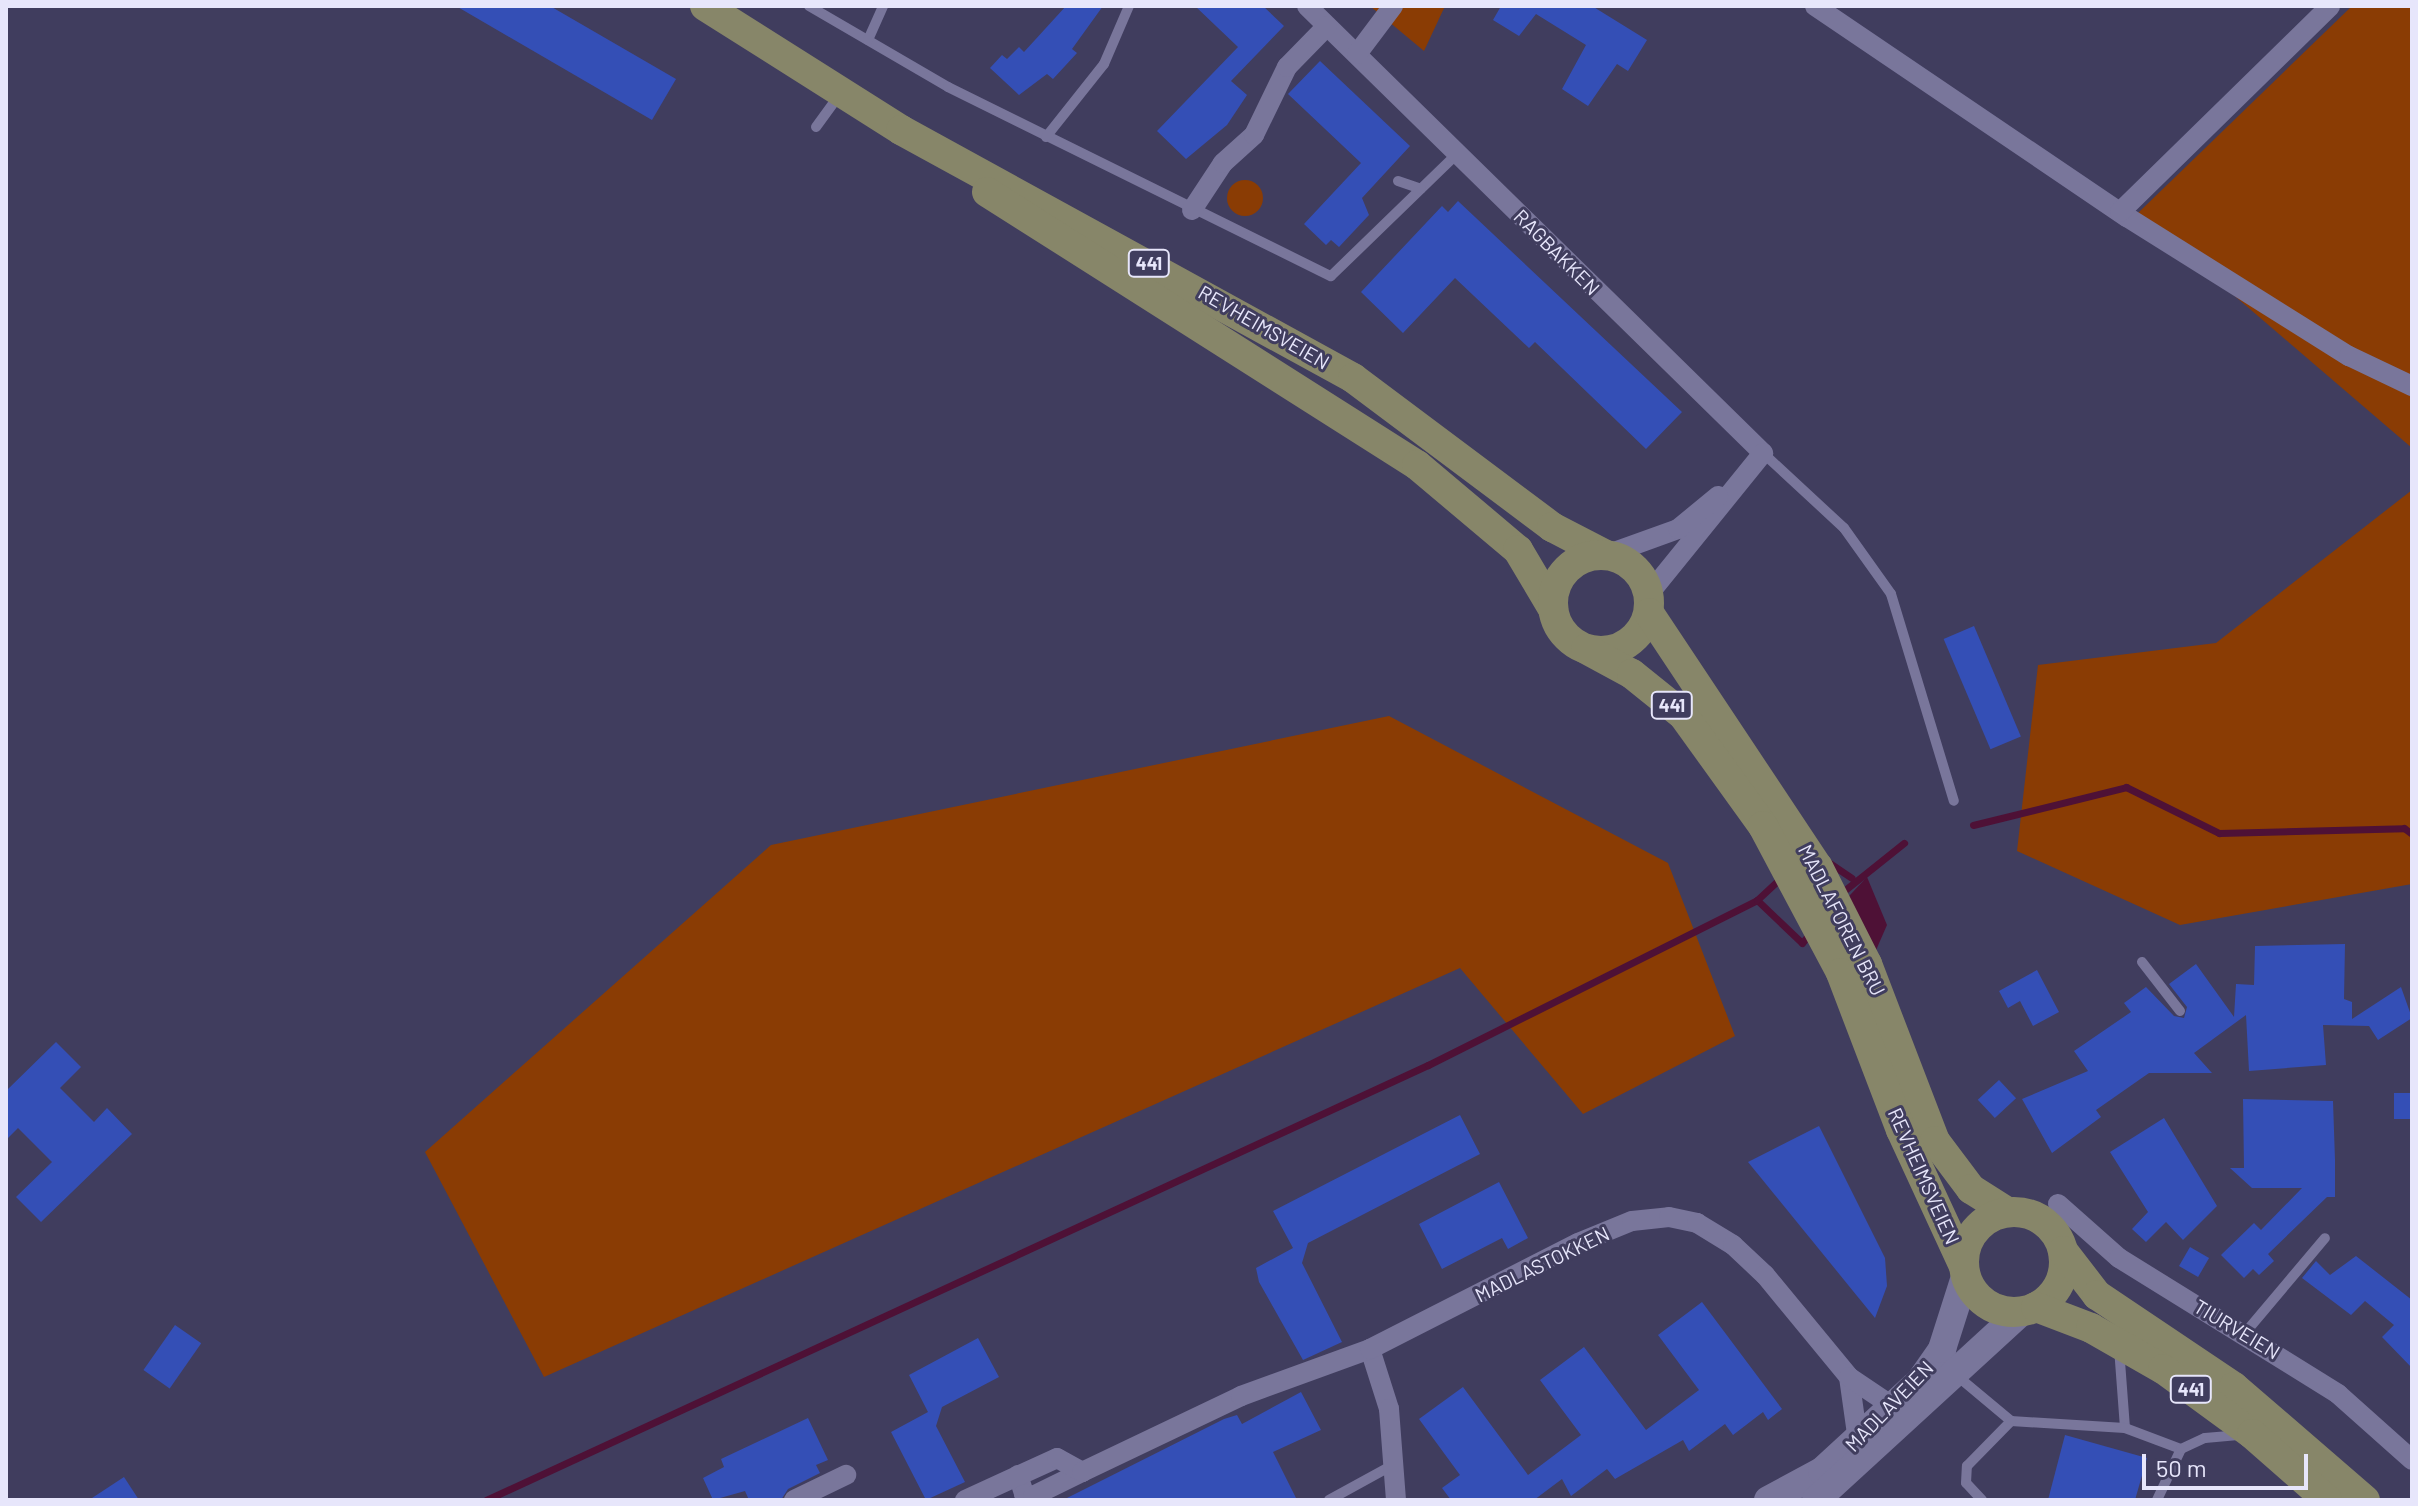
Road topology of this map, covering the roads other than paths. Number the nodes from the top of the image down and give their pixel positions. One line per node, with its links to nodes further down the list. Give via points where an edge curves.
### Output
1 (705, 6): 12 (main road, REVHEIMSVEIEN / 441)
2 (809, 6): 10 (lane)
3 (883, 6): 10 (lane)
4 (1129, 6): 15 (lane, via 1104,64)
5 (1307, 6): 9 (street, RAGBAKKEN)
6 (1393, 6): 11 (street)
7 (1815, 6): 20 (street)
8 (2330, 6): 20 (street)
9 (1327, 26): 11 (street, RAGBAKKEN); 19 (street, via 1287,67 1254,135 1223,163)
10 (868, 40): 15 (lane)
11 (1357, 54): 16 (street, RAGBAKKEN)
12 (840, 94): 13 (lane); 14 (main road, REVHEIMSVEIEN / 441)
13 (816, 127)
14 (901, 130): 24 (main road, REVHEIMSVEIEN / 441, via 1353,378 1552,527); 26 (main road, REVHEIMSVEIEN / 441, via 1062,245 1417,465 1518,550)
15 (1046, 137): 19 (lane)
16 (1456, 155): 18 (lane); 22 (street, RAGBAKKEN)
17 (1398, 181): 18 (lane)
18 (1421, 189): 19 (lane, via 1331,276)
19 (1192, 210)
20 (2120, 212): 21 (street, via 2349,356)
21 (2412, 386)
22 (1763, 453): 23 (street); 29 (lane, via 1844,528 1891,594)
23 (1740, 478): 24 (street, via 1678,529); 25 (street)
24 (1606, 555): 25 (main road, 441, via 1637,570); 26 (main road, via 1567,569)
25 (1649, 603): 27 (main road, via 1637,637 1622,647); 28 (main road, 441)
26 (1553, 609): 27 (main road, 441, via 1567,638)
27 (1586, 649): 28 (main road, 441, via 1632,674)
28 (1747, 778): 32 (main road, MADLAFOREN BRU / 441, via 1849,926)
29 (1954, 801)
30 (2142, 962): 31 (lane)
31 (2180, 1011)
32 (1899, 1082): 34 (main road, REVHEIMSVEIEN / 441, via 1952,1169); 37 (main road, REVHEIMSVEIEN / 441)
33 (2058, 1204): 39 (street, TIURVEIEN, via 2119,1258)
34 (2006, 1211): 36 (main road, 441, via 2049,1225); 37 (main road, via 1980,1224)
35 (2325, 1238): 39 (lane)
36 (2063, 1251): 38 (main road, via 2062,1278); 62 (main road, 441, via 2097,1295 2234,1387)
37 (1964, 1270): 38 (main road, 441, via 1994,1308); 44 (main road, MADLAVEIEN, via 1942,1349)
38 (2029, 1309): 40 (main road, 441); 42 (main road, MADLAVEIEN)
39 (2245, 1333): 50 (street, TIURVEIEN, via 2338,1394)
40 (2118, 1342): 46 (lane); 47 (main road, 441)
41 (1370, 1349): 43 (street, MADLASTOKKEN, via 1578,1243 1632,1221 1669,1217 1697,1223 1733,1245 1765,1275); 51 (street, via 1389,1409); 54 (street, MADLASTOKKEN, via 1241,1396 1082,1472 1057,1458)
42 (1956, 1375): 45 (lane); 58 (main road, MADLAVEIEN)
43 (1849, 1377): 44 (street, MADLASTOKKEN); 48 (street)
44 (1892, 1406): 48 (main road, MADLAVEIEN)
45 (2011, 1421): 46 (lane); 59 (lane, via 1967,1466 1966,1483)
46 (2125, 1428): 49 (lane)
47 (2252, 1434): 49 (lane, via 2205,1438); 61 (main road, 441)
48 (1858, 1441): 57 (main road, MADLAVEIEN, via 1822,1471)
49 (2181, 1449): 60 (lane)
50 (2412, 1460)
51 (1393, 1465): 55 (lane); 56 (street)
52 (846, 1475): 53 (street)
53 (794, 1500)
54 (965, 1500)
55 (1329, 1500)
56 (1396, 1500)
57 (1768, 1500)
58 (1816, 1500)
59 (1982, 1500)
60 (2157, 1500)
61 (2327, 1500)
62 (2365, 1500)

